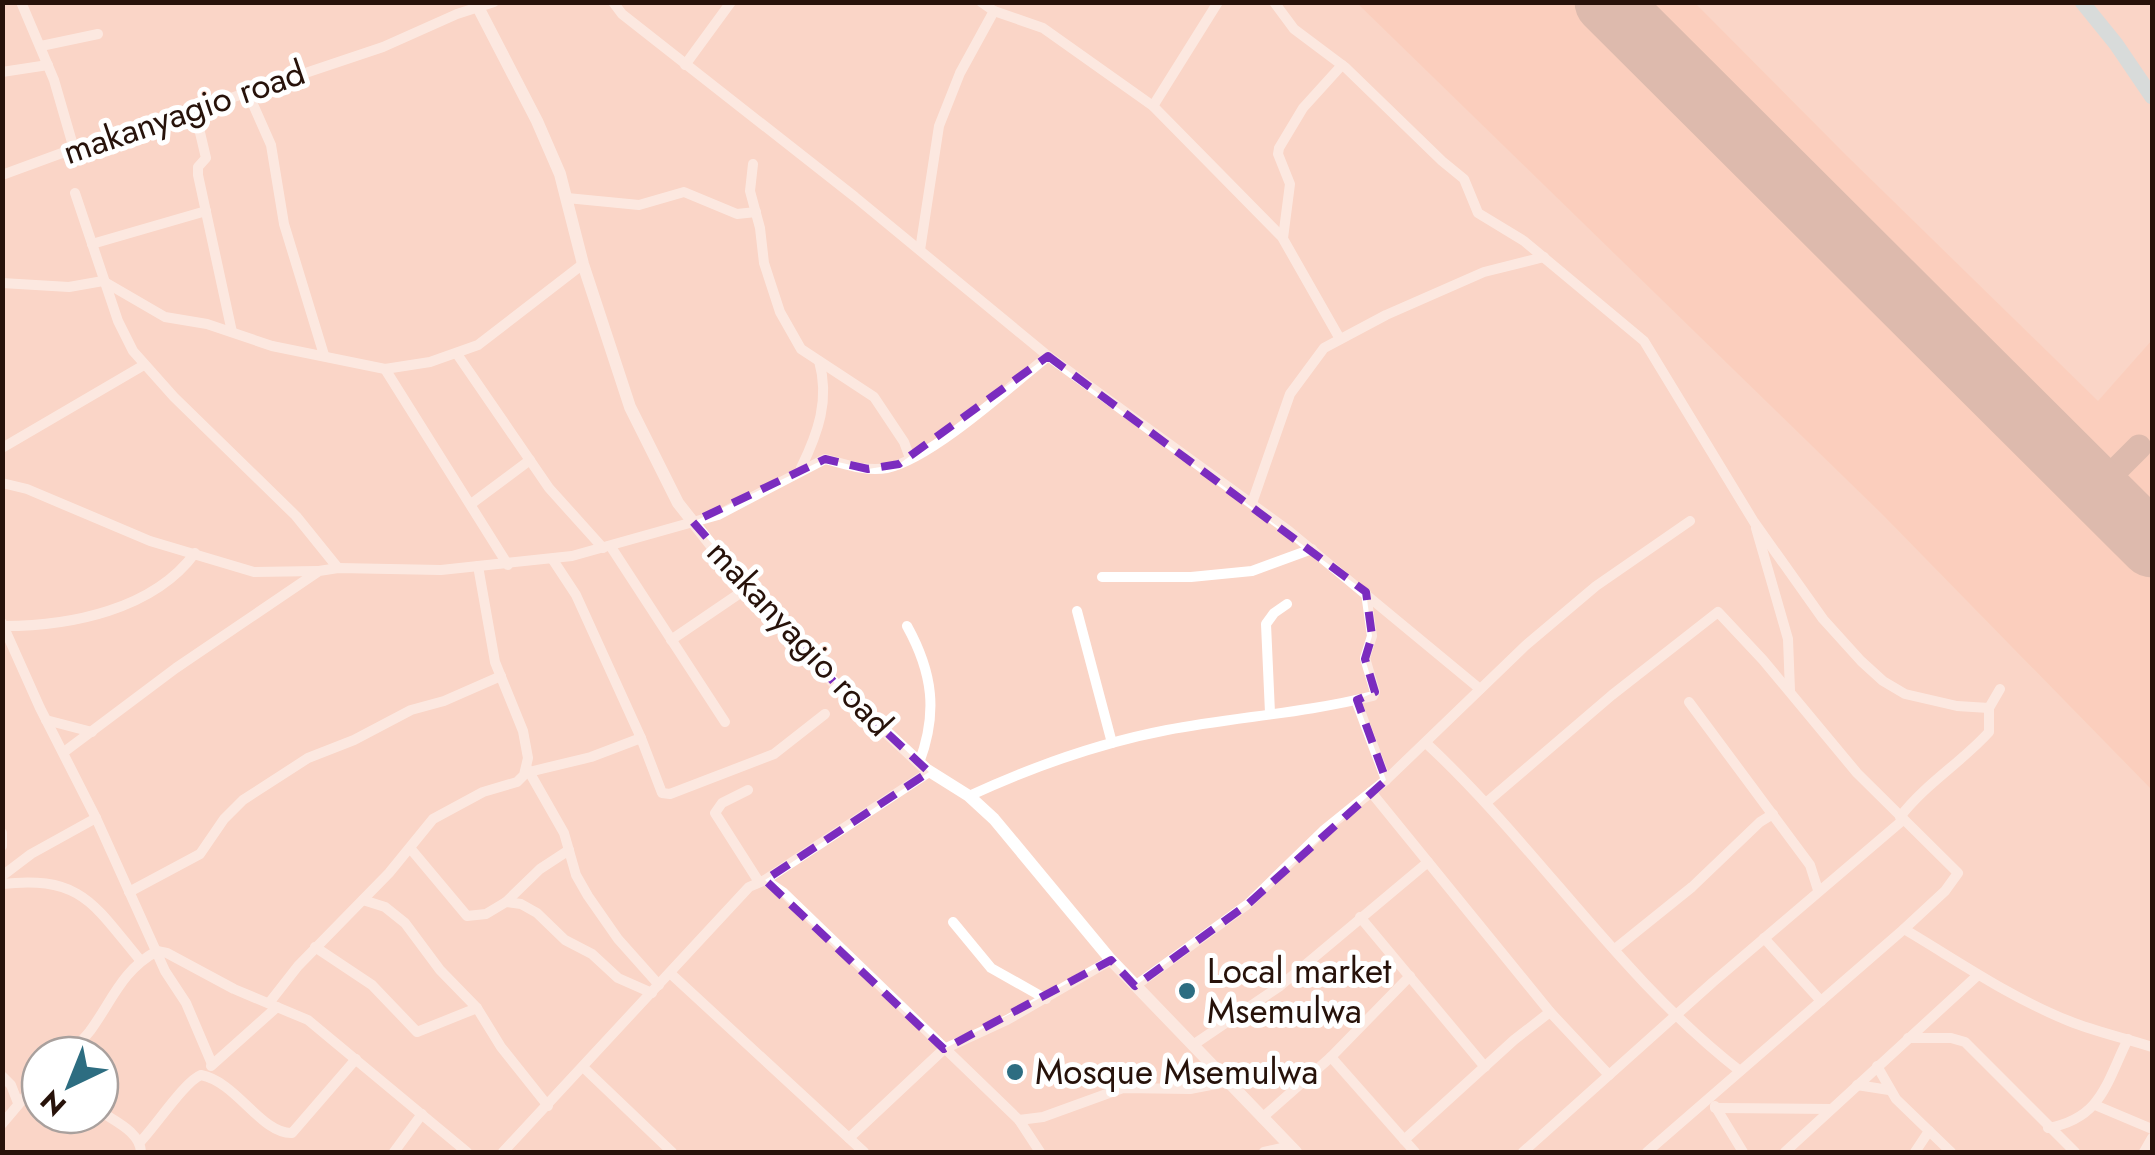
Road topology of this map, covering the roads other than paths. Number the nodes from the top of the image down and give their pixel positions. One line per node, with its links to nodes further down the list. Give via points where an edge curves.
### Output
1 (21, 2): 11 (street)
2 (613, 2): 14 (street)
3 (732, 2): 14 (street)
4 (981, 2): 9 (street)
5 (1218, 2): 18 (street)
6 (1274, 2): 12 (street, via 1294,29)
7 (2082, 2): 17 (main road)
8 (484, 5): 16 (street, makanyagio road); 24 (street, makanyagio road)
9 (994, 11): 18 (street, via 1043,28); 29 (street, via 939,126)
10 (98, 34): 11 (street)
11 (41, 46): 13 (street)
12 (1342, 64): 27 (street, via 1279,148 1290,184); 30 (street, via 1464,179 1478,212)
13 (48, 65): 15 (street); 20 (street)
14 (685, 65): 29 (street)
15 (2, 72)
16 (248, 92): 19 (street, makanyagio road); 37 (street, via 272,145 284,224)
17 (2152, 97)
18 (1153, 106): 27 (street)
19 (194, 108): 20 (street, makanyagio road); 25 (street, via 206,150 197,169)
20 (74, 150): 22 (street, makanyagio road)
21 (754, 164): 26 (street, via 750,192)
22 (2, 175)
23 (75, 194): 28 (street)
24 (566, 198): 26 (street, via 622,206 684,192 728,212); 31 (street, makanyagio road)
25 (206, 212): 28 (street); 34 (street)
26 (756, 212): 39 (street, via 780,312 801,349)
27 (1283, 238): 35 (street)
28 (92, 244): 32 (street)
29 (920, 250): 38 (street)
30 (1544, 258): 35 (street, via 1484,272); 51 (street, via 1644,341)
31 (583, 264): 36 (street); 49 (street, makanyagio road, via 630,407)
32 (104, 280): 33 (street, via 69,288); 34 (street, via 166,317); 40 (street)
33 (2, 282)
34 (232, 332): 37 (street)
35 (1340, 339): 47 (street, via 1314,359 1290,394)
36 (458, 354): 41 (street); 44 (street)
37 (324, 355): 41 (street)
38 (1048, 356): 43 (street); 47 (street)
39 (818, 362): 43 (street, via 874,397); 45 (street, via 825,394 816,437)
40 (144, 365): 42 (street); 58 (street, via 267,485)
41 (385, 369): 48 (street)
42 (2, 448)
43 (910, 458): 45 (street, via 868,469 825,458)
44 (530, 460): 48 (street); 52 (street, via 564,507)
45 (800, 469): 49 (street, via 746,503)
46 (2, 483): 54 (street)
47 (1252, 503): 53 (street)
48 (471, 504): 56 (street)
49 (693, 522): 52 (street); 61 (street, makanyagio road)
50 (1690, 522): 69 (street, via 1596,586)
51 (1754, 522): 71 (street, via 1788,639); 74 (street, via 1823,619 1883,681 1928,701)
52 (607, 548): 55 (street); 67 (street)
53 (1312, 549): 60 (street, via 1252,570); 62 (street)
54 (195, 553): 59 (street, via 254,572); 65 (street, via 171,579 91,616)
55 (553, 560): 56 (street); 80 (street, via 576,595)
56 (508, 564): 57 (street)
57 (478, 566): 58 (street); 68 (street)
58 (338, 568): 59 (street)
59 (319, 571): 79 (street)
60 (1102, 578)
61 (746, 589): 67 (street); 84 (street, makanyagio road)
62 (1366, 592): 69 (street); 72 (street, via 1372,636 1365,658 1375,692)
63 (1286, 604): 75 (street, via 1266,624)
64 (1077, 611): 81 (street)
65 (3, 625): 77 (street)
66 (907, 626): 84 (street, via 932,700)
67 (670, 640): 78 (street)
68 (501, 676): 85 (street, via 524,731); 103 (street, via 308,758 243,800 200,854)
69 (1480, 689): 82 (street)
70 (2000, 689): 74 (street)
71 (1790, 692): 90 (street, via 1718,612); 93 (street)
72 (1356, 700): 75 (street); 86 (street)
73 (1689, 702): 91 (street)
74 (1989, 708): 93 (street, via 1990,732)
75 (1270, 713): 81 (street)
76 (825, 714): 80 (street, via 774,754 670,794 659,790)
77 (46, 720): 79 (street); 83 (street)
78 (724, 722)
79 (92, 732): 83 (street)
80 (641, 738): 85 (street)
81 (1112, 743): 89 (street)
82 (1426, 743): 86 (street); 90 (street)
83 (64, 752): 92 (street)
84 (924, 767): 89 (street, makanyagio road); 100 (street)
85 (528, 770): 96 (street, via 518,782 433,819); 97 (street)
86 (1386, 780): 88 (street)
87 (748, 790): 100 (street, via 715,813)
88 (1371, 792): 98 (street); 118 (street, via 1248,904)
89 (970, 796): 114 (street, makanyagio road)
90 (1486, 802): 111 (street)
91 (1773, 814): 102 (street, via 1810,865); 111 (street)
92 (96, 818): 99 (street); 103 (street)
93 (1902, 818): 102 (street); 108 (street, via 1958,873)
94 (2, 833): 95 (street)
95 (2, 846)
96 (410, 848): 104 (street); 105 (street, via 467,916)
97 (569, 850): 105 (street); 119 (street, via 588,896)
98 (1428, 862): 106 (street); 124 (street)
99 (2, 876)
100 (762, 881): 115 (street); 131 (street, via 784,893)
101 (2, 884): 113 (street, via 45,882 82,894)
102 (1818, 890): 109 (street)
103 (129, 892): 112 (street)
104 (362, 900): 110 (street); 123 (street, via 405,923)
105 (506, 902): 119 (street, via 537,913 618,978)
106 (1360, 917): 117 (street); 129 (street, via 1280,986)
107 (954, 922): 120 (street, via 991,968)
108 (1904, 928): 116 (street); 121 (street)
109 (1764, 938): 121 (street); 125 (street)
110 (315, 947): 122 (street); 123 (street, via 372,986 417,1032)
111 (1615, 949): 125 (street)
112 (157, 951): 113 (street); 122 (street); 135 (street)
113 (140, 960): 126 (street)
114 (1112, 960): 118 (street, makanyagio road); 120 (street)
115 (670, 972): 119 (street); 160 (street)
116 (1978, 974): 127 (street); 128 (street, via 2070,1022)
117 (1410, 976): 132 (street); 137 (street)
118 (1135, 986): 129 (street, makanyagio road)
119 (655, 989): 138 (street)
120 (1046, 999): 131 (street)
121 (1821, 1001): 139 (street)
122 (273, 1005): 134 (street, via 308,1020); 135 (street)
123 (478, 1008): 150 (street)
124 (1550, 1012): 137 (street); 140 (street)
125 (1677, 1016): 133 (street); 140 (street)
126 (86, 1035)
127 (1907, 1038): 136 (street); 156 (street, via 1965,1042)
128 (2128, 1039): 130 (street); 149 (street)
129 (1193, 1045): 143 (street, makanyagio road)
130 (2152, 1047)
131 (944, 1049): 154 (street); 160 (street)
132 (1332, 1056): 153 (street); 162 (street)
133 (1720, 1056): 139 (street); 145 (street)
134 (356, 1059): 142 (street, via 292,1133 277,1130 229,1088); 152 (street)
135 (212, 1064): 142 (street)
136 (1877, 1066): 144 (street); 146 (street)
137 (1485, 1067): 162 (street)
138 (584, 1068): 150 (street); 169 (street)
139 (1740, 1071): 145 (street)
140 (1609, 1074): 165 (street)
141 (2, 1076): 147 (street)
142 (200, 1076): 163 (street)
143 (1226, 1082): 153 (street, makanyagio road); 154 (street, via 1124,1088)
144 (1857, 1086): 146 (street); 151 (street)
145 (1724, 1087): 148 (street)
146 (1889, 1090): 158 (street)
147 (18, 1102): 155 (street)
148 (1713, 1104): 151 (street); 174 (street); 175 (street)
149 (2095, 1105): 156 (street, via 2084,1117); 159 (street)
150 (548, 1106): 168 (street)
151 (1832, 1108): 176 (street)
152 (422, 1114): 166 (street); 167 (street)
153 (1262, 1118): 164 (street, makanyagio road)
154 (1019, 1120): 171 (street)
155 (2, 1124)
156 (2048, 1128): 179 (street)
157 (120, 1129): 163 (street)
158 (1930, 1130): 177 (street); 178 (street)
159 (2152, 1130)
160 (849, 1138): 170 (street)
161 (2152, 1138): 180 (street)
162 (1404, 1140): 173 (street)
163 (140, 1147)
164 (1294, 1149): 172 (street)
165 (1530, 1150)
166 (394, 1152)
167 (467, 1152)
168 (503, 1152)
169 (672, 1152)
170 (864, 1152)
171 (1040, 1152)
172 (1264, 1152)
173 (1415, 1152)
174 (1647, 1152)
175 (1742, 1152)
176 (1785, 1152)
177 (1914, 1152)
178 (1951, 1152)
179 (2075, 1152)
180 (2144, 1152)

